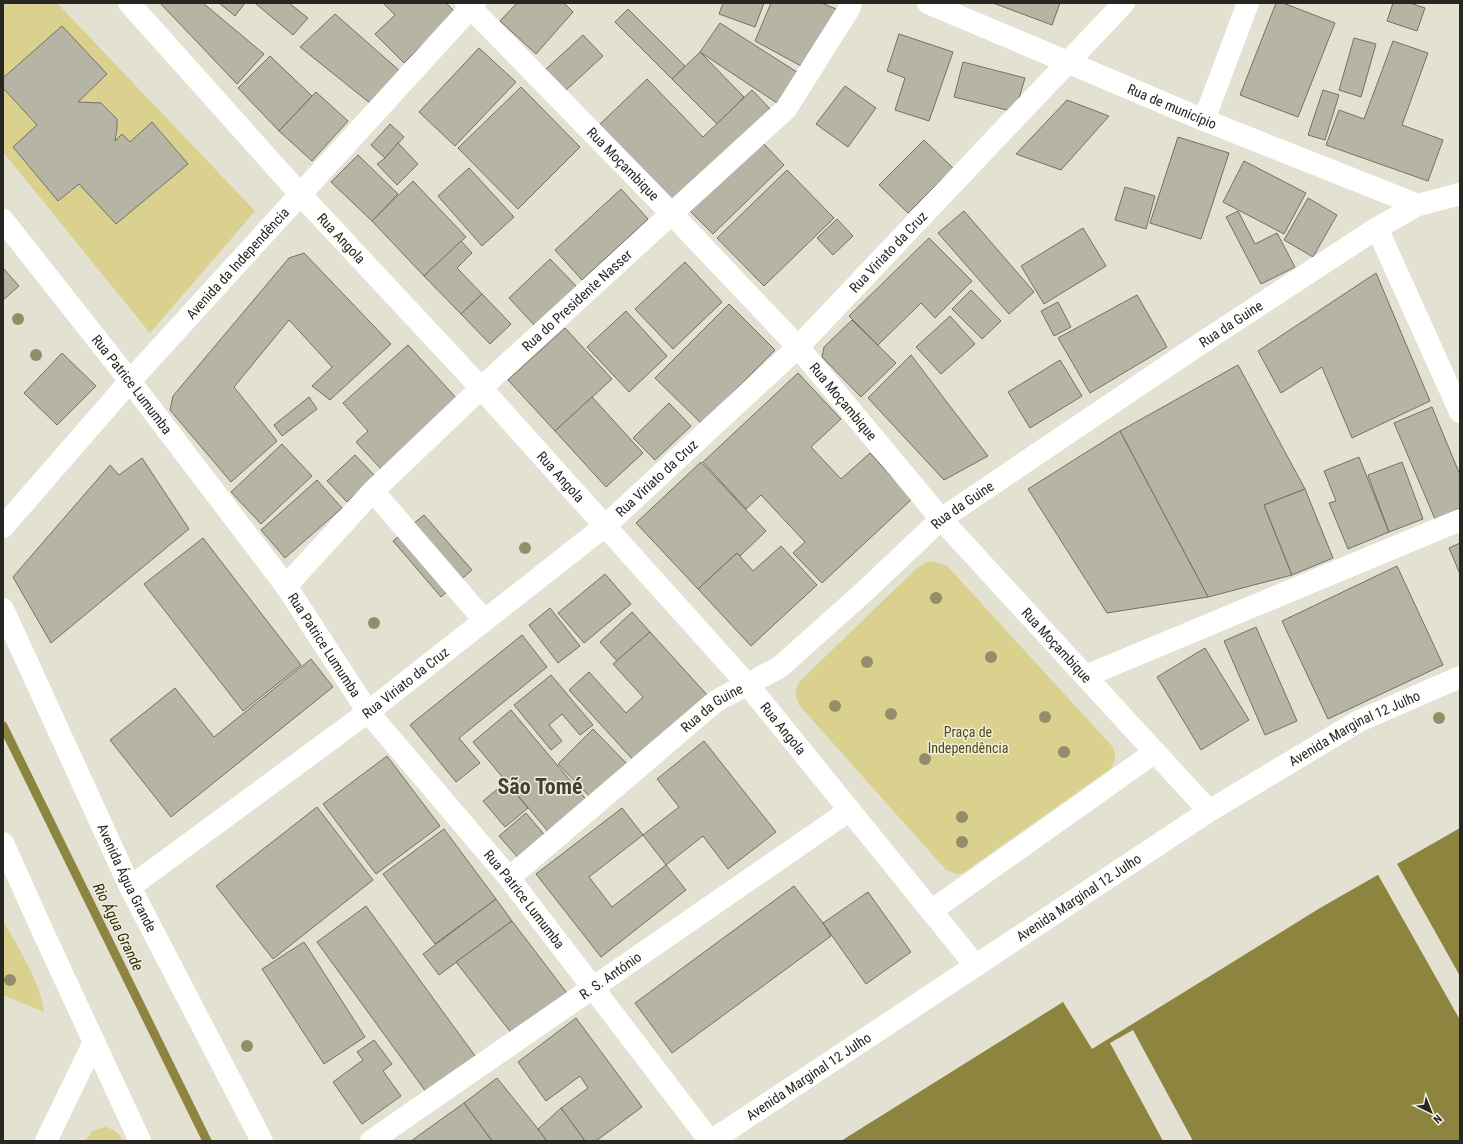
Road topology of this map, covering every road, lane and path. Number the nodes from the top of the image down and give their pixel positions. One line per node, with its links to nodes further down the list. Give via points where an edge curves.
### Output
1 (128, 3): 9 (street, Rua Angola)
2 (851, 3): 12 (street, Rua do Presidente Nasser, via 786,108)
3 (928, 3): 7 (street, Rua de município)
4 (1124, 3): 7 (street, Rua Viriato da Cruz)
5 (1248, 3): 8 (street)
6 (471, 5): 9 (street, Avenida da Independência); 12 (street, Rua Moçambique)
7 (1068, 63): 8 (street, Rua de município); 15 (street, Rua Viriato da Cruz)
8 (1204, 120): 11 (street, Rua de município)
9 (300, 194): 16 (street, Avenida da Independência); 17 (street, Rua Angola)
10 (1460, 194): 11 (street, Rua da Guine)
11 (1418, 205): 14 (street, Rua da Guine)
12 (671, 213): 15 (street, Rua Moçambique); 17 (street, Rua do Presidente Nasser)
13 (3, 220): 16 (street, Rua Patrice Lumumba)
14 (1377, 228): 18 (street); 20 (street, Rua da Guine)
15 (798, 347): 20 (street, Rua Moçambique); 22 (street, Rua Viriato da Cruz)
16 (130, 381): 23 (street, Avenida da Independência); 24 (street, Rua Patrice Lumumba)
17 (481, 388): 19 (street, Rua do Presidente Nasser); 22 (street, Rua Angola)
18 (1460, 412)
19 (373, 491): 24 (street, Rua do Presidente Nasser); 26 (street)
20 (941, 518): 27 (street, Rua Moçambique); 29 (street, Rua da Guine, via 780,667)
21 (1460, 520): 27 (street)
22 (605, 526): 26 (street, Rua Viriato da Cruz); 29 (street, Rua Angola)
23 (3, 527)
24 (286, 586): 30 (street, Rua Patrice Lumumba)
25 (3, 609): 36 (street, Avenida Água Grande)
26 (484, 620): 30 (street, Rua Viriato da Cruz)
27 (1086, 676): 31 (street, Rua Moçambique)
28 (1460, 677): 33 (street, Avenida Marginal 12 Julho, via 1359,721)
29 (748, 685): 32 (street, Rua Angola); 35 (street, Rua da Guine, via 716,701)
30 (368, 712): 35 (street, Rua Patrice Lumumba); 36 (street, Rua Viriato da Cruz)
31 (1155, 752): 33 (street, Rua Moçambique); 37 (street)
32 (850, 810): 37 (street, Rua Angola); 39 (street, R. S. António)
33 (1209, 811): 38 (street, Avenida Marginal 12 Julho)
34 (3, 843): 40 (street)
35 (509, 878): 39 (street, Rua Patrice Lumumba)
36 (130, 887): 43 (street, Avenida Água Grande)
37 (932, 911): 38 (street, Rua Angola)
38 (976, 966): 45 (street, Avenida Marginal 12 Julho)
39 (593, 988): 44 (street, R. S. António); 45 (street, Rua Patrice Lumumba)
40 (94, 1042): 41 (street); 42 (street)
41 (46, 1141)
42 (140, 1141)
43 (262, 1141)
44 (371, 1141)
45 (710, 1141)

